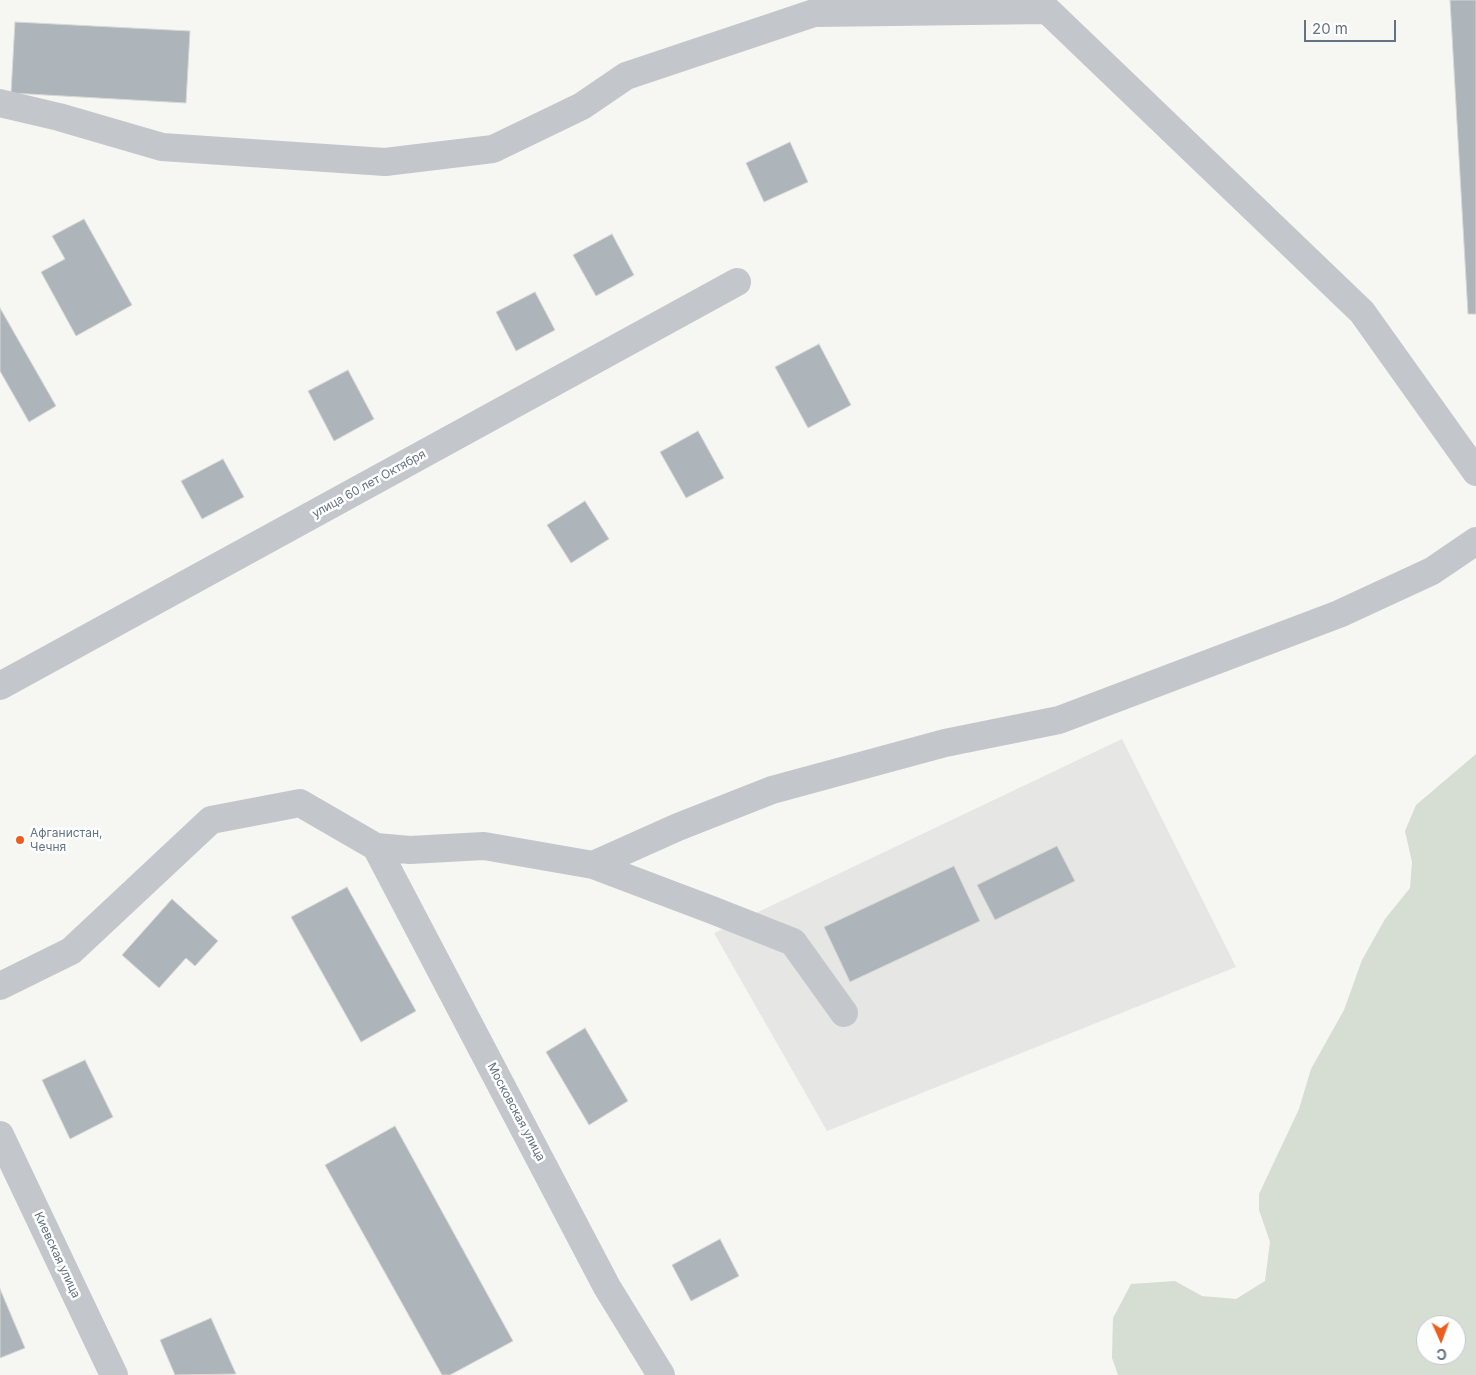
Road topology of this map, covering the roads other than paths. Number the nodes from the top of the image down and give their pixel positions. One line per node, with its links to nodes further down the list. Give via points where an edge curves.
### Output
1 (0, 103): 3 (street, via 162,147 385,162 494,149 582,106 626,76 814,13 1047,10 1362,312)
2 (737, 282): 5 (street, улица 60 лет Октября)
3 (1476, 472)
4 (1476, 541): 7 (street, via 1432,571 1339,614 1059,720 945,743 772,790)
5 (0, 686)
6 (376, 847): 7 (street, via 410,850 484,846); 8 (street, via 300,802 211,820 71,951); 12 (street, Московская улица, via 607,1287)
7 (593, 865): 9 (street, via 793,942)
8 (0, 986)
9 (844, 1013)
10 (0, 1135): 11 (street, Киевская улица)
11 (114, 1375)
12 (661, 1375)

